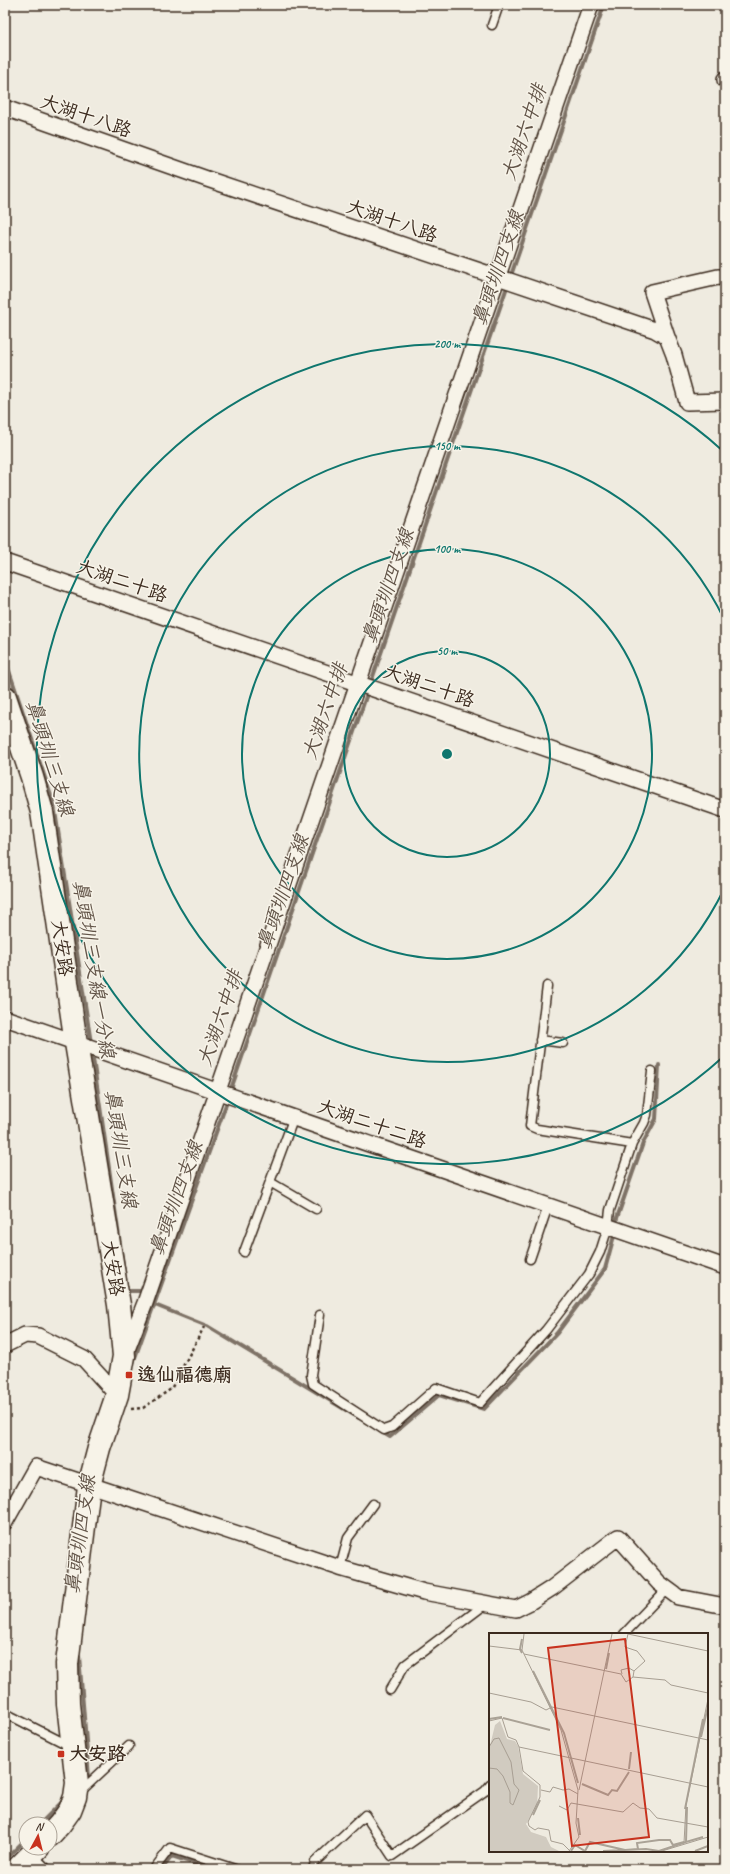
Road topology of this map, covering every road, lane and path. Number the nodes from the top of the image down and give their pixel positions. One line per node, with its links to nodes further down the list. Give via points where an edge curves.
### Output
1 (499, 5): 3 (lane)
2 (591, 5): 5 (street)
3 (492, 25)
4 (5, 108): 5 (street, 大湖十八路, via 207,180)
5 (498, 278): 7 (street, 大湖十八路, via 655,330); 10 (street)
6 (725, 278): 7 (street, via 718,277 652,292)
7 (666, 337): 8 (street, via 674,355 687,402)
8 (725, 400)
9 (5, 562): 10 (street, 大湖二十路)
10 (357, 682): 12 (street, 大湖二十路); 19 (street)
11 (5, 697): 16 (street, 大安路, via 42,812)
12 (725, 810)
13 (547, 986): 15 (lane)
14 (5, 1018): 16 (street, 大湖二十二路)
15 (540, 1040): 17 (lane); 21 (lane, via 530,1126)
16 (76, 1043): 19 (street, 大湖二十二路); 32 (street, 大安路, via 119,1305)
17 (564, 1043)
18 (652, 1071): 21 (lane, via 647,1115)
19 (217, 1092): 20 (street, 大湖二十二路); 32 (street, via 145,1303)
20 (294, 1118): 22 (lane); 23 (street, 大湖二十二路)
21 (632, 1144): 25 (lane, via 610,1210)
22 (270, 1182): 24 (lane); 26 (lane)
23 (548, 1206): 25 (street, 大湖二十二路); 27 (lane)
24 (316, 1209)
25 (608, 1227): 28 (street, 大湖二十二路); 29 (lane, via 589,1274 546,1330 480,1403 436,1388 392,1427 384,1430 313,1384 311,1376)
26 (244, 1252)
27 (530, 1259)
28 (725, 1267)
29 (320, 1315)
30 (204, 1327): 33 (path, via 171,1388 143,1408)
31 (5, 1345): 33 (street, via 25,1336 38,1336 84,1359)
32 (124, 1356): 33 (street, 大安路)
33 (115, 1402): 34 (street, 大安路)
34 (89, 1486): 36 (street, via 36,1467); 37 (street); 45 (street, 大安路, via 67,1664 68,1704)
35 (373, 1504): 37 (lane, via 348,1538)
36 (5, 1522)
37 (340, 1568): 39 (street, via 424,1592)
38 (666, 1590): 39 (street, via 618,1538 530,1602 516,1609); 40 (street, via 678,1597); 41 (lane)
39 (487, 1603): 42 (lane, via 405,1665)
40 (725, 1606)
41 (625, 1633)
42 (390, 1690)
43 (5, 1713): 45 (lane)
44 (128, 1746): 47 (lane)
45 (74, 1747): 47 (street, 大安路, via 77,1783)
46 (489, 1786): 51 (lane, via 392,1856 365,1815 315,1862)
47 (75, 1797): 48 (street, 大安路, via 70,1810)
48 (58, 1826)
49 (154, 1869): 50 (lane, via 170,1848)
50 (235, 1869)
51 (313, 1869)

